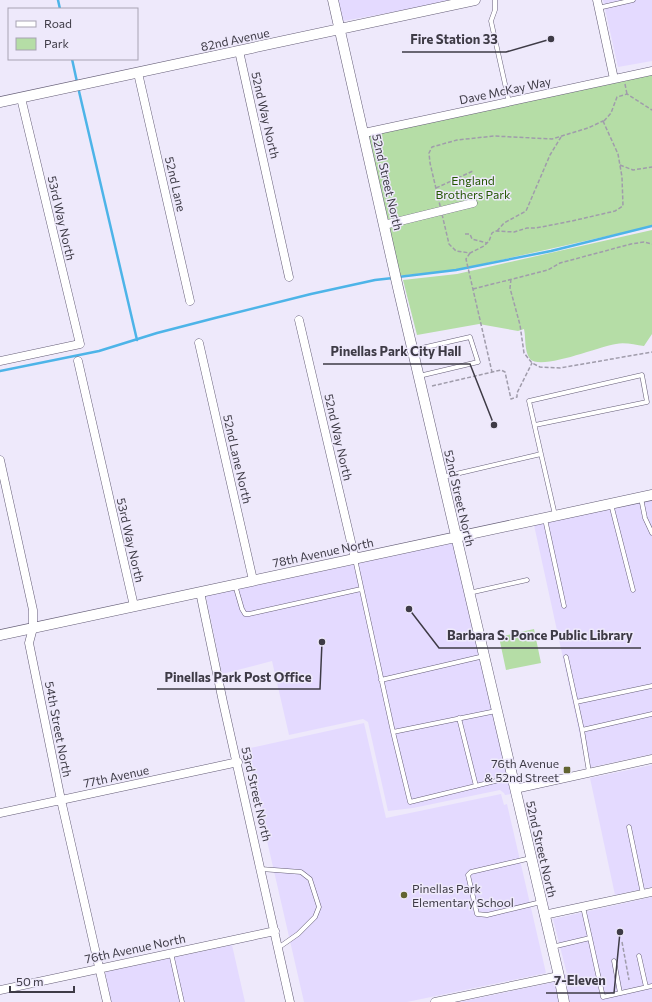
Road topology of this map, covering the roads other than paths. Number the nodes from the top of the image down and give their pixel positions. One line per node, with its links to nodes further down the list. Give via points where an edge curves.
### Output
1 (333, 0): 6 (street, 52nd Street North)
2 (475, 0): 6 (street, 82nd Avenue)
3 (495, 0): 13 (lane, via 491,20)
4 (633, 0): 5 (lane)
5 (597, 4): 10 (street)
6 (340, 29): 7 (street, 82nd Avenue); 14 (street, 52nd Street North)
7 (239, 51): 9 (street, 82nd Avenue); 17 (street, 52nd Way North)
8 (652, 71): 10 (street, Dave McKay Way)
9 (138, 73): 11 (street, 82nd Avenue); 18 (street, 52nd Lane)
10 (614, 79): 13 (street, Dave McKay Way)
11 (21, 98): 12 (street, 82nd Avenue); 22 (street, 53rd Way North, via 80,344)
12 (0, 102)
13 (509, 102): 14 (street, Dave McKay Way)
14 (364, 132): 16 (street, 52nd Street North)
15 (473, 204): 16 (street)
16 (384, 225): 21 (street, 52nd Street North)
17 (289, 277)
18 (190, 300)
19 (299, 320): 36 (street, 52nd Way North)
20 (199, 343): 37 (street, 52nd Lane North)
21 (413, 350): 24 (street, 52nd Street North); 24 (lane, via 470,337 478,362)
22 (0, 361)
23 (78, 361): 44 (street, 53rd Way North)
24 (419, 376): 28 (street, 52nd Street North)
25 (535, 426): 25 (lane, via 647,402 642,375 529,400); 26 (lane)
26 (541, 454): 28 (lane); 32 (lane)
27 (0, 460): 46 (street, 54th Street North, via 33,610)
28 (442, 477): 35 (street, 52nd Street North)
29 (652, 495): 30 (street, 78th Avenue North)
30 (640, 497): 31 (street, 78th Avenue North); 34 (lane)
31 (611, 504): 32 (street, 78th Avenue North); 41 (lane)
32 (556, 516): 33 (street, 78th Avenue North)
33 (545, 518): 35 (street, 78th Avenue North); 45 (lane)
34 (652, 533)
35 (456, 537): 36 (street, 78th Avenue North); 43 (street, 52nd Street North)
36 (355, 559): 37 (street, 78th Avenue North); 40 (lane)
37 (253, 580): 39 (street, 78th Avenue North)
38 (527, 580): 43 (lane)
39 (235, 584): 40 (lane, via 245,614); 42 (street, 78th Avenue North)
40 (361, 589): 50 (lane)
41 (633, 590)
42 (200, 592): 44 (street, 78th Avenue North); 59 (street, 53rd Street North)
43 (469, 593): 48 (street, 52nd Street North)
44 (134, 606): 46 (street, 78th Avenue North)
45 (564, 606)
46 (33, 628): 47 (street, 78th Avenue North); 64 (street, 54th Street North, via 29,643)
47 (0, 635)
48 (484, 656): 50 (lane); 53 (street, 52nd Street North)
49 (566, 657): 52 (lane)
50 (382, 680): 57 (lane)
51 (652, 686): 52 (lane)
52 (576, 702): 56 (lane)
53 (497, 710): 55 (lane); 61 (street, 52nd Street North)
54 (652, 714): 56 (lane)
55 (460, 718): 57 (lane); 62 (lane)
56 (582, 730): 60 (lane)
57 (393, 732): 62 (lane, via 410,802)
58 (652, 759): 60 (street)
59 (238, 762): 64 (street, 77th Avenue); 68 (street, 53rd Street North)
60 (590, 773): 63 (street)
61 (512, 777): 62 (lane); 63 (street, 52nd Street North)
62 (476, 786)
63 (515, 789): 67 (street, 52nd Street North)
64 (61, 800): 65 (street, 77th Avenue); 81 (street, 54th Street North)
65 (0, 813)
66 (629, 827): 70 (lane)
67 (531, 858): 71 (street, 52nd Street North); 71 (lane, via 471,872 468,875 477,914 487,915)
68 (261, 869): 74 (street, 53rd Street North); 77 (lane, via 301,872 310,879 319,907 315,917 298,934)
69 (652, 892): 70 (street)
70 (643, 894): 72 (street)
71 (541, 902): 73 (street, 52nd Street North)
72 (583, 907): 73 (street); 75 (lane)
73 (544, 915): 76 (street, 52nd Street North)
74 (275, 931): 77 (street, 53rd Street North); 78 (street, 76th Avenue North)
75 (590, 938): 76 (lane); 86 (lane, via 603,997)
76 (552, 947): 82 (street, 52nd Street North)
77 (278, 948): 89 (street, 53rd Street North)
78 (171, 953): 81 (street, 76th Avenue North); 88 (lane)
79 (639, 956): 84 (lane)
80 (614, 960): 86 (lane)
81 (100, 968): 85 (street, 76th Avenue North); 87 (street, 54th Street North)
82 (559, 976): 90 (street); 91 (street, 52nd Street North)
83 (652, 986): 84 (lane)
84 (646, 987): 86 (lane)
85 (0, 990)
86 (620, 993)
87 (107, 1002)
88 (182, 1002)
89 (290, 1002)
90 (435, 1002)
91 (564, 1002)

